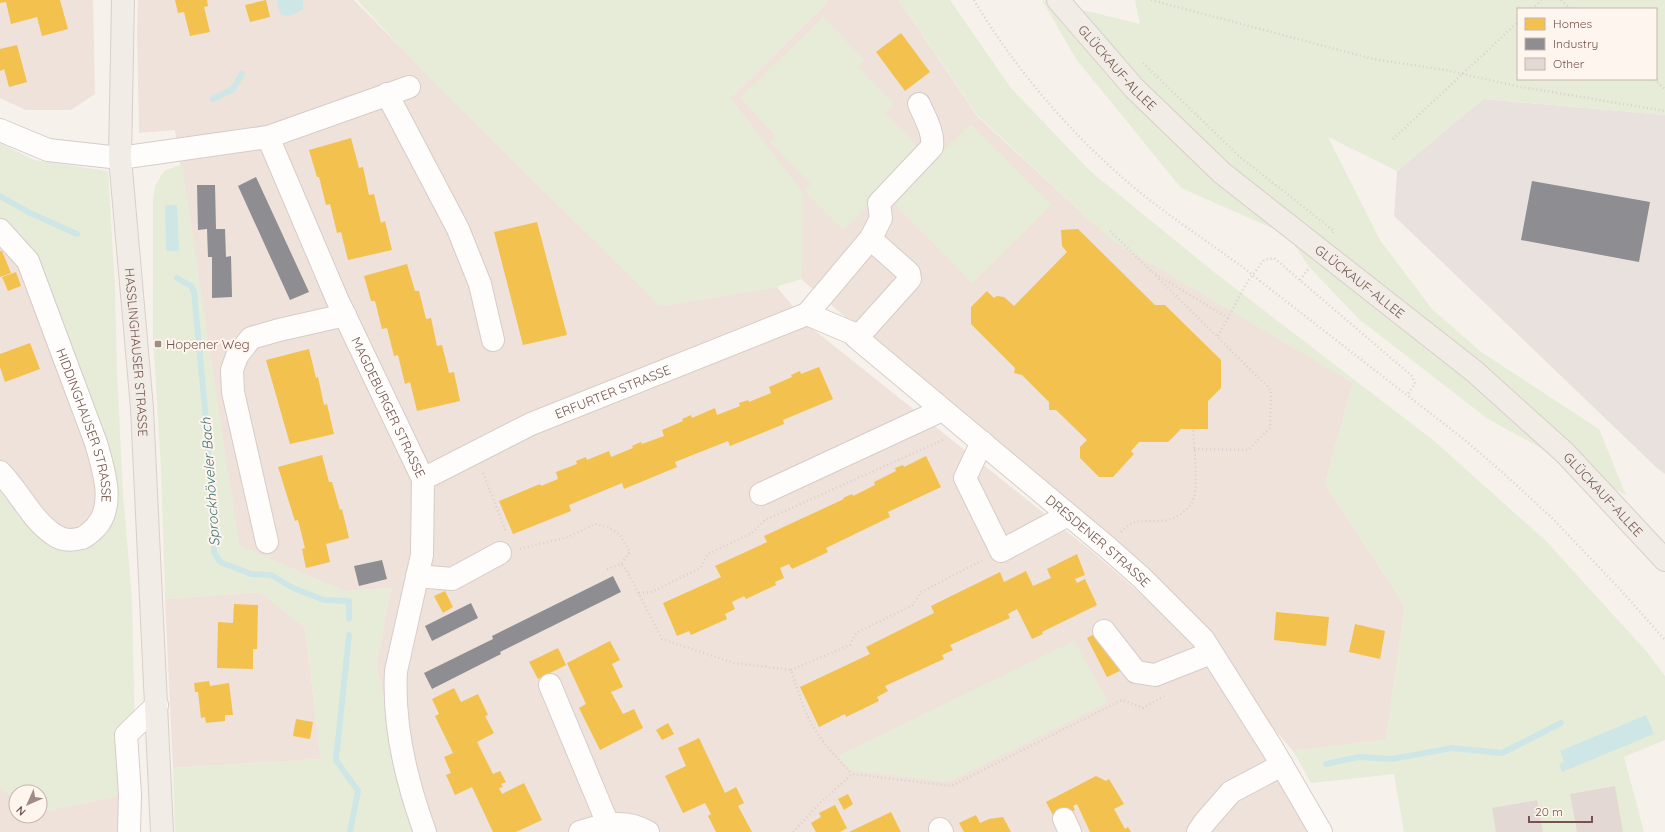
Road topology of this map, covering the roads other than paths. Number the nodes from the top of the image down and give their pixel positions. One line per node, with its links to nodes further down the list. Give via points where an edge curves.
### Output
1 (123, 0): 8 (main road, HASSLINGHAUSER STRASSE)
2 (1058, 0): 23 (main road, GLÜCKAUF-ALLEE, via 1139,94 1222,173 1474,371 1565,453)
3 (409, 87): 4 (street)
4 (387, 94): 7 (street); 14 (street, via 458,229 480,284)
5 (919, 104): 10 (street, via 931,131 932,147 879,203 881,218)
6 (0, 130): 8 (street, via 48,150)
7 (268, 137): 8 (street); 12 (street, MAGDEBURGER STRASSE)
8 (120, 158): 28 (main road, HASSLINGHAUSER STRASSE, via 142,408)
9 (0, 230): 17 (street, HIDDINGHAUSER STRASSE, via 28,261 43,297 96,443 107,499 106,512 101,522 84,537 62,540 41,524)
10 (869, 241): 11 (street); 13 (street, via 874,242 909,273 910,278)
11 (807, 314): 13 (street, DRESDENER STRASSE); 18 (street, ERFURTER STRASSE, via 531,424)
12 (345, 315): 18 (street, MAGDEBURGER STRASSE); 21 (street, via 252,338 237,356 232,370 233,392)
13 (857, 338): 15 (street, DRESDENER STRASSE)
14 (493, 340)
15 (942, 410): 16 (street, DRESDENER STRASSE); 19 (street)
16 (975, 436): 20 (street, DRESDENER STRASSE); 20 (street, via 965,478 1002,551)
17 (0, 472)
18 (423, 479): 24 (street, MAGDEBURGER STRASSE, via 422,556)
19 (761, 494)
20 (1068, 515): 26 (street, DRESDENER STRASSE, via 1142,578 1203,639)
21 (268, 542)
22 (506, 552): 24 (street, via 452,579)
23 (1665, 560)
24 (417, 576): 33 (street, MAGDEBURGER STRASSE, via 396,671 396,705 416,808)
25 (1104, 631): 26 (street, via 1136,672 1155,675)
26 (1211, 653): 29 (street, DRESDENER STRASSE)
27 (550, 685): 30 (street)
28 (157, 705): 31 (street, via 126,735 130,794); 32 (main road, HASSLINGHAUSER STRASSE)
29 (1282, 765): 36 (street, via 1231,792); 37 (street, DRESDENER STRASSE)
30 (608, 824): 34 (street); 35 (street, via 623,824)
31 (129, 832)
32 (162, 832)
33 (425, 832)
34 (580, 832)
35 (648, 832)
36 (1198, 832)
37 (1321, 832)

